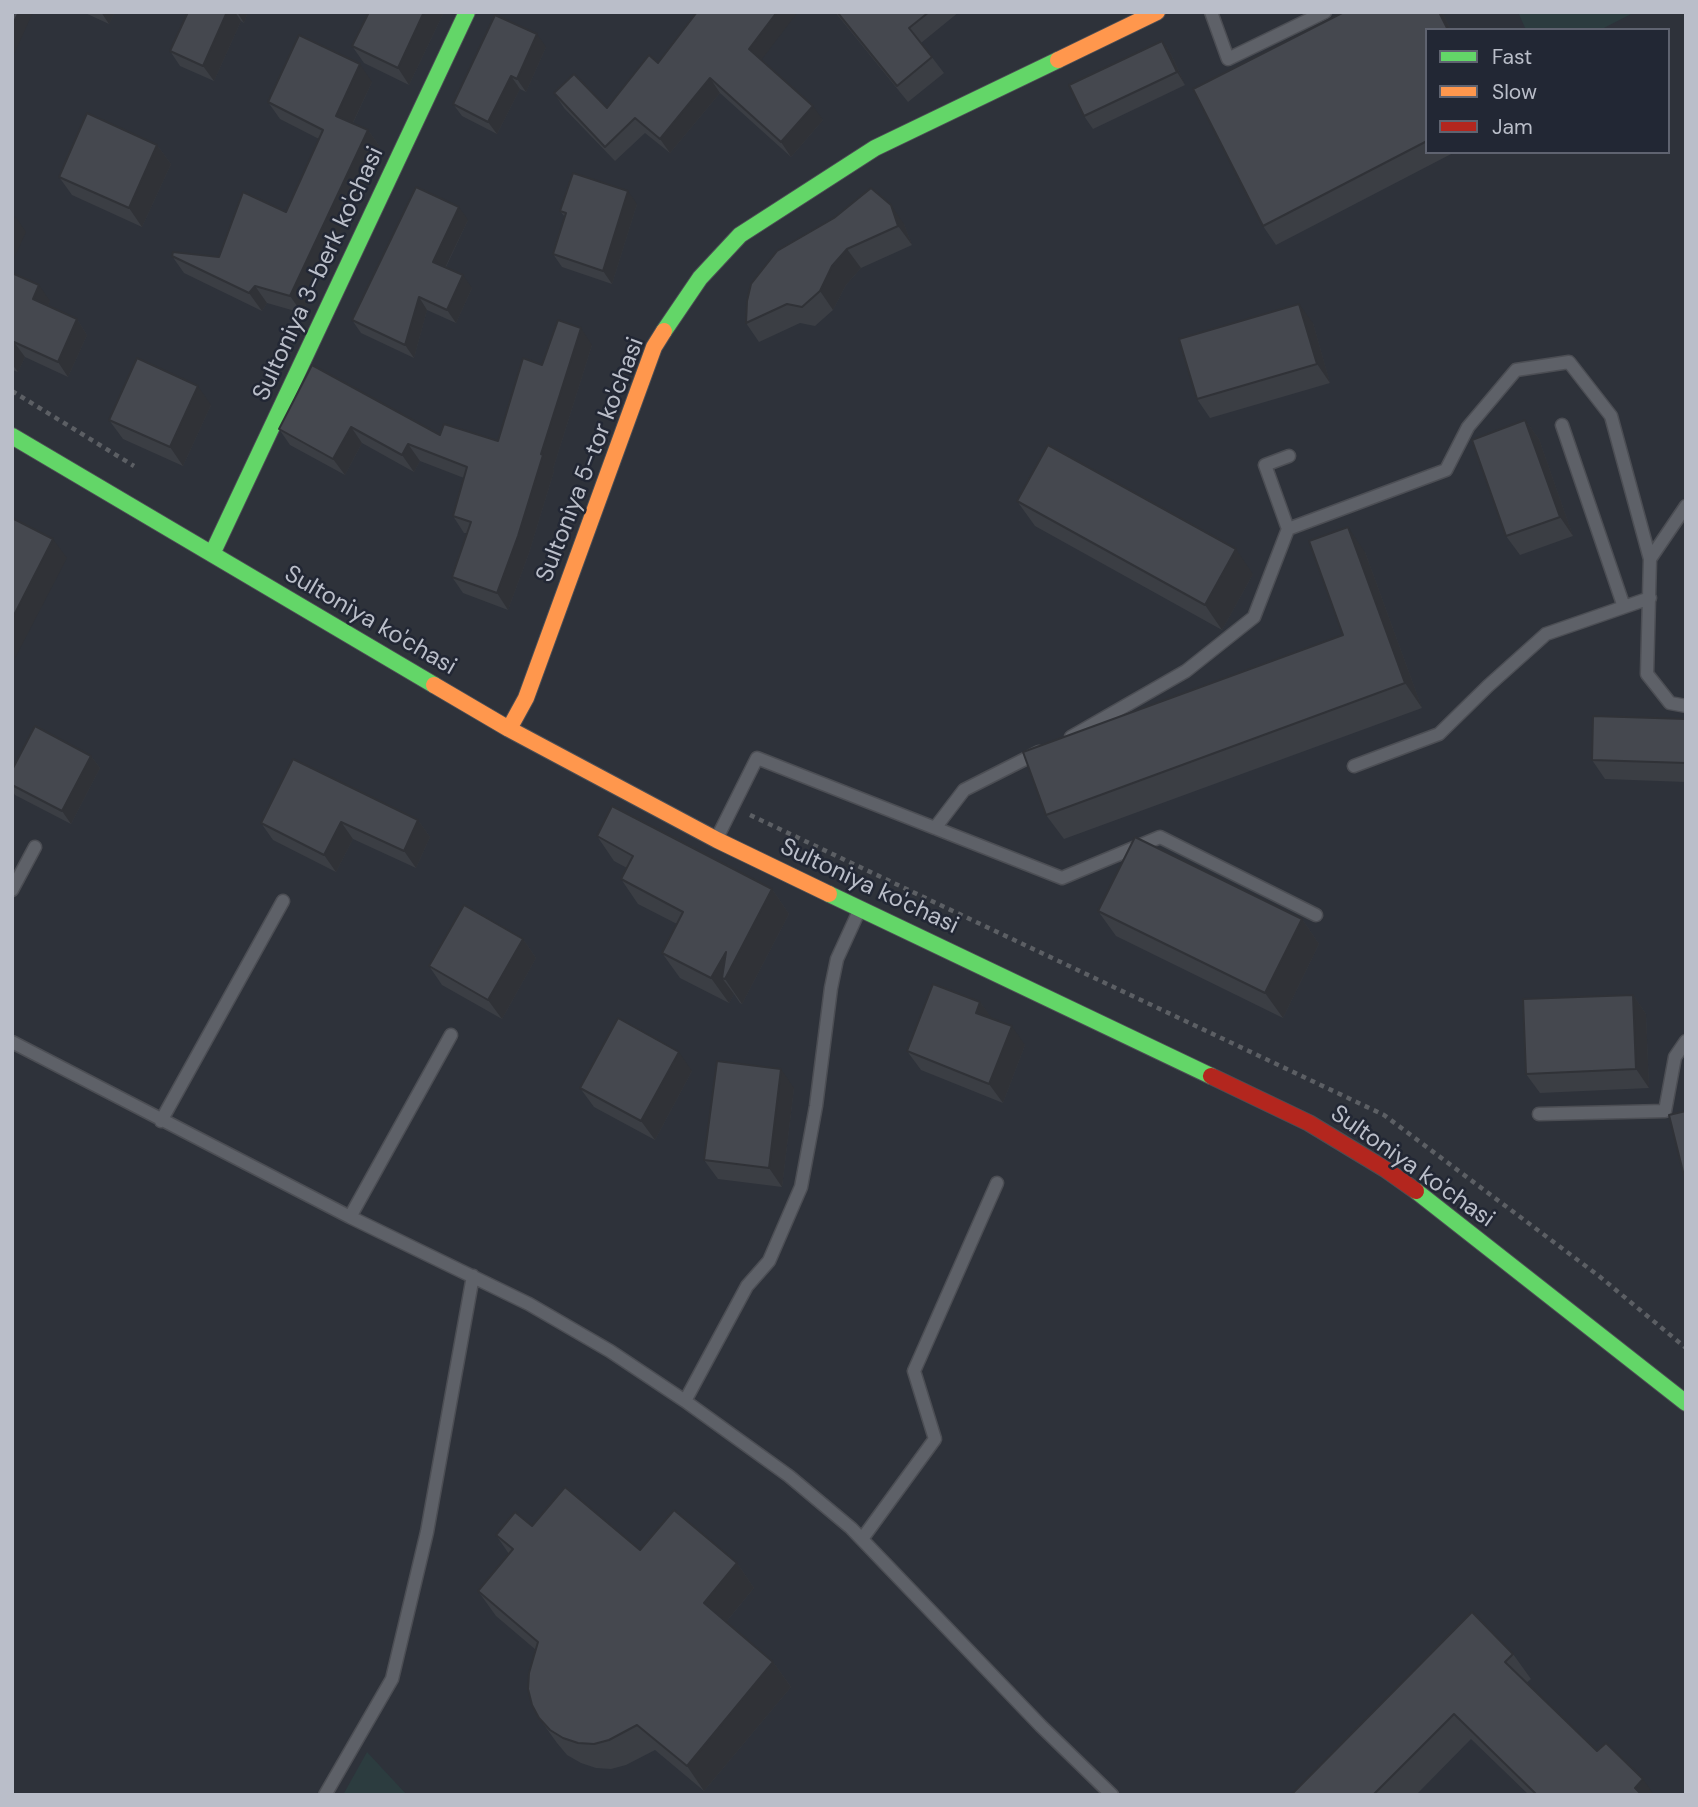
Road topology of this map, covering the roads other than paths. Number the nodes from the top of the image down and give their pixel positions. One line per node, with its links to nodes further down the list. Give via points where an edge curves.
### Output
1 (467, 12): 10 (street, Sultoniya 3-berk ko'chasi)
2 (1157, 12): 15 (street, Sultoniya 5-tor ko'chasi, via 875,148 740,234 700,278 654,347 526,698)
3 (1211, 12): 4 (lane, via 1228,59)
4 (1325, 12)
5 (1562, 425): 13 (lane)
6 (12, 436): 10 (street, Sultoniya ko'chasi)
7 (1289, 456): 9 (lane, via 1265,465)
8 (1686, 506): 11 (lane)
9 (1288, 529): 11 (lane, via 1446,470 1468,427 1516,370 1569,362 1611,416); 16 (lane, via 1254,617 1186,671)
10 (212, 554): 15 (street, Sultoniya ko'chasi)
11 (1650, 559): 12 (lane)
12 (1650, 598): 13 (lane); 14 (lane, via 1647,674 1671,703)
13 (1624, 607): 18 (lane, via 1546,634 1439,734)
14 (1686, 706)
15 (509, 729): 20 (street, Sultoniya ko'chasi)
16 (1063, 741)
17 (1050, 747): 19 (lane, via 964,790)
18 (1354, 765)
19 (935, 828): 20 (lane, via 757,758); 25 (lane, via 1062,878 1160,837)
20 (717, 840): 24 (street, Sultoniya ko'chasi)
21 (35, 847): 22 (lane)
22 (12, 890)
23 (283, 901): 30 (lane)
24 (860, 908): 34 (lane, via 836,959 817,1106 801,1187 769,1261 747,1286); 35 (street, Sultoniya ko'chasi, via 1268,1102 1347,1145 1421,1195)
25 (1316, 915)
26 (451, 1035): 32 (lane)
27 (1686, 1041): 29 (lane, via 1675,1057 1665,1111)
28 (12, 1042): 30 (lane)
29 (1539, 1114)
30 (161, 1121): 32 (lane)
31 (997, 1183): 36 (lane, via 914,1371 935,1439)
32 (350, 1217): 33 (lane)
33 (473, 1276): 34 (lane, via 610,1351); 37 (lane, via 427,1532 392,1679)
34 (685, 1401): 36 (lane, via 789,1476)
35 (1686, 1403)
36 (862, 1539): 38 (lane)
37 (324, 1795)
38 (1112, 1795)

